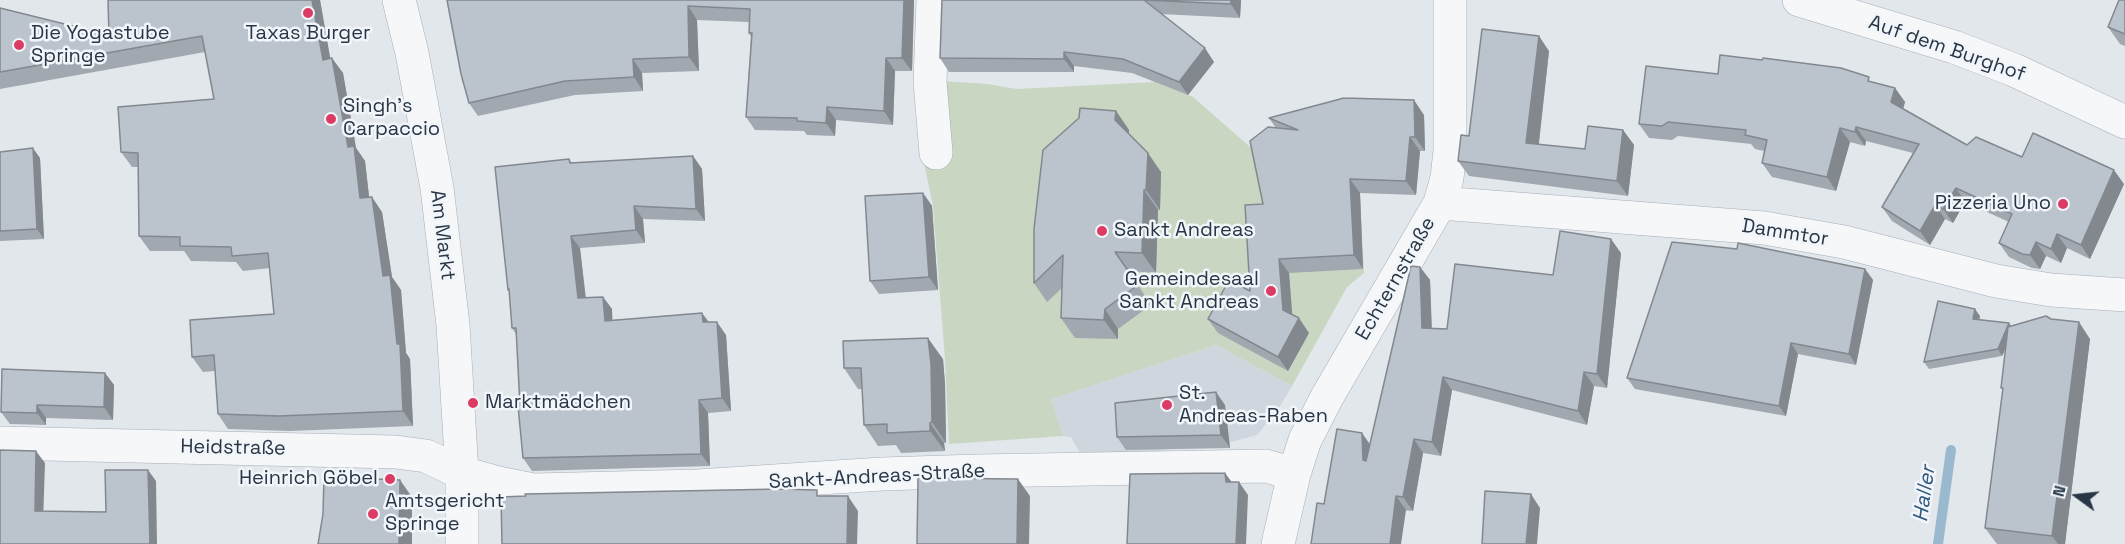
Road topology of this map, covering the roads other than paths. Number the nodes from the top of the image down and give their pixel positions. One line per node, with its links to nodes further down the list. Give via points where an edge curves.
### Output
1 (399, 0): 10 (street, Am Markt, via 436,188 453,325)
2 (933, 0): 6 (street, via 930,82)
3 (1450, 0): 7 (street, Echternstraße, via 1450,151)
4 (1799, 0): 5 (street, Auf dem Burghof, via 1954,47 2014,70)
5 (2125, 122)
6 (936, 153)
7 (1440, 203): 8 (street, Dammtor, via 1764,228 1844,242 1996,281 2051,290); 11 (street, Echternstraße, via 1327,397 1305,440)
8 (2125, 295)
9 (0, 443): 10 (street, Heidstraße, via 396,452 426,456)
10 (462, 473): 11 (street, Sankt-Andreas-Straße, via 533,490 988,471 1266,466); 12 (street, Am Markt)
11 (1294, 474): 13 (street, Echternstraße)
12 (462, 544)
13 (1278, 544)

